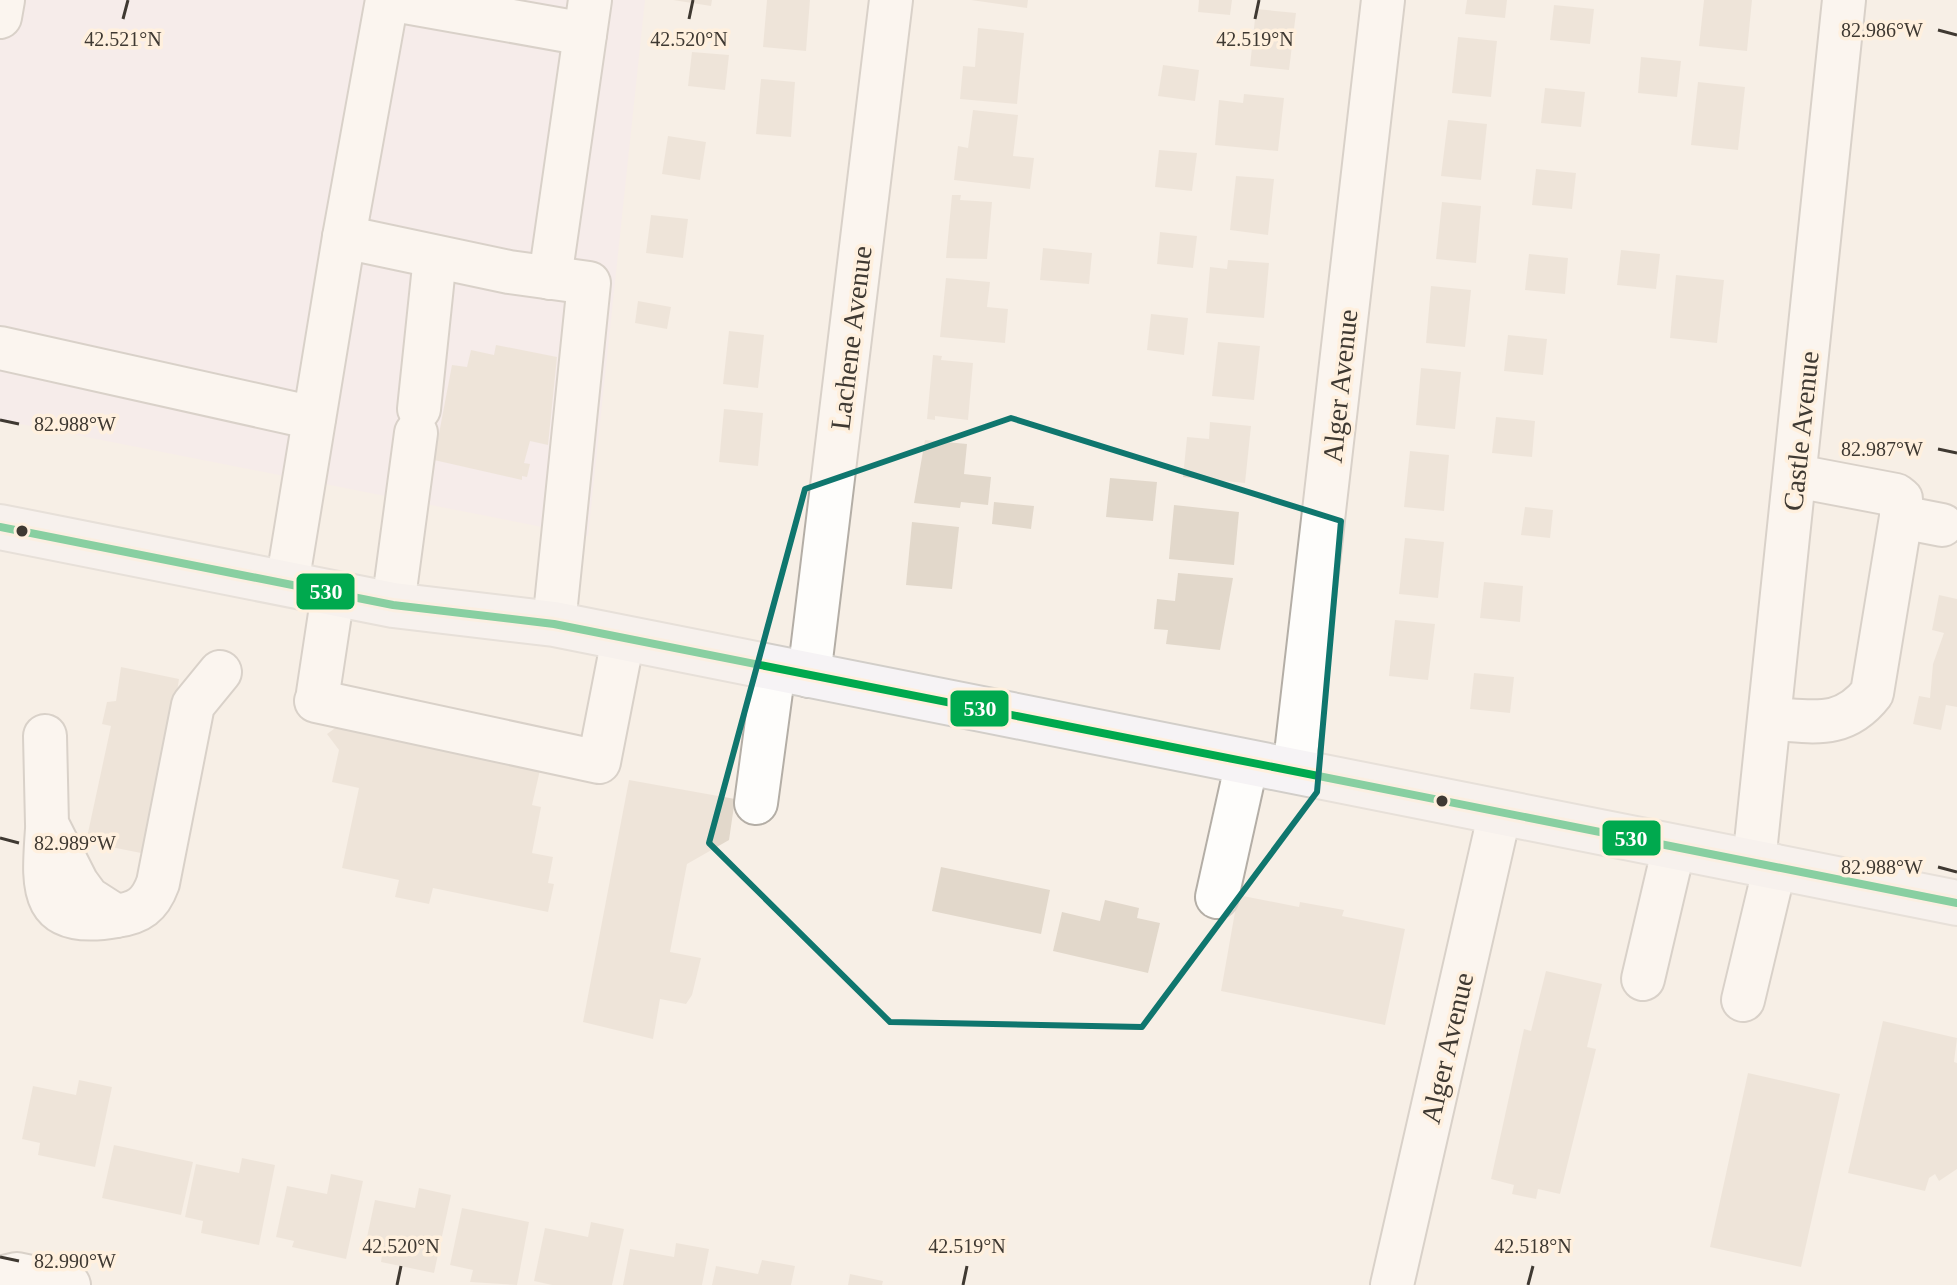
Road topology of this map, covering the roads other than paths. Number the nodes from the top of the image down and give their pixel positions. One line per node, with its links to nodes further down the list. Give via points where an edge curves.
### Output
1 (3, 0): 7 (street)
2 (387, 0): 9 (street)
3 (394, 0): 8 (street)
4 (891, 0): 24 (street, Lachene Avenue)
5 (1383, 0): 28 (street, Alger Avenue)
6 (1844, 0): 14 (street, Castle Avenue)
7 (0, 17)
8 (588, 17): 11 (street)
9 (344, 237): 10 (street); 13 (street)
10 (435, 257): 11 (street); 20 (street)
11 (550, 278): 21 (street, via 589,283)
12 (0, 348): 13 (street)
13 (314, 418): 18 (street)
14 (1796, 476): 15 (street, via 1896,495); 25 (street, Castle Avenue)
15 (1901, 517): 16 (street); 25 (street, via 1872,693 1843,718)
16 (1942, 525)
17 (0, 527): 18 (main road)
18 (287, 584): 19 (main road)
19 (333, 594): 20 (main road); 22 (street, via 317,697 599,762)
20 (393, 605): 21 (main road)
21 (554, 624): 22 (main road)
22 (623, 639): 24 (main road)
23 (220, 672): 26 (street, via 193,705 154,894 135,913 116,916 88,898 47,824)
24 (792, 672): 27 (main road); 29 (street, Lachene Avenue)
25 (1771, 719): 32 (street, Castle Avenue)
26 (45, 736)
27 (1247, 762): 28 (main road); 33 (street)
28 (1294, 771): 30 (main road)
29 (756, 803)
30 (1500, 812): 31 (main road); 39 (street, Alger Avenue)
31 (1674, 847): 32 (main road); 35 (street)
32 (1765, 864): 34 (main road); 36 (street, Castle Avenue)
33 (1217, 897)
34 (1957, 903)
35 (1643, 979)
36 (1743, 1000)
37 (0, 1278): 38 (street, via 17,1274)
38 (69, 1285)
39 (1392, 1285)

